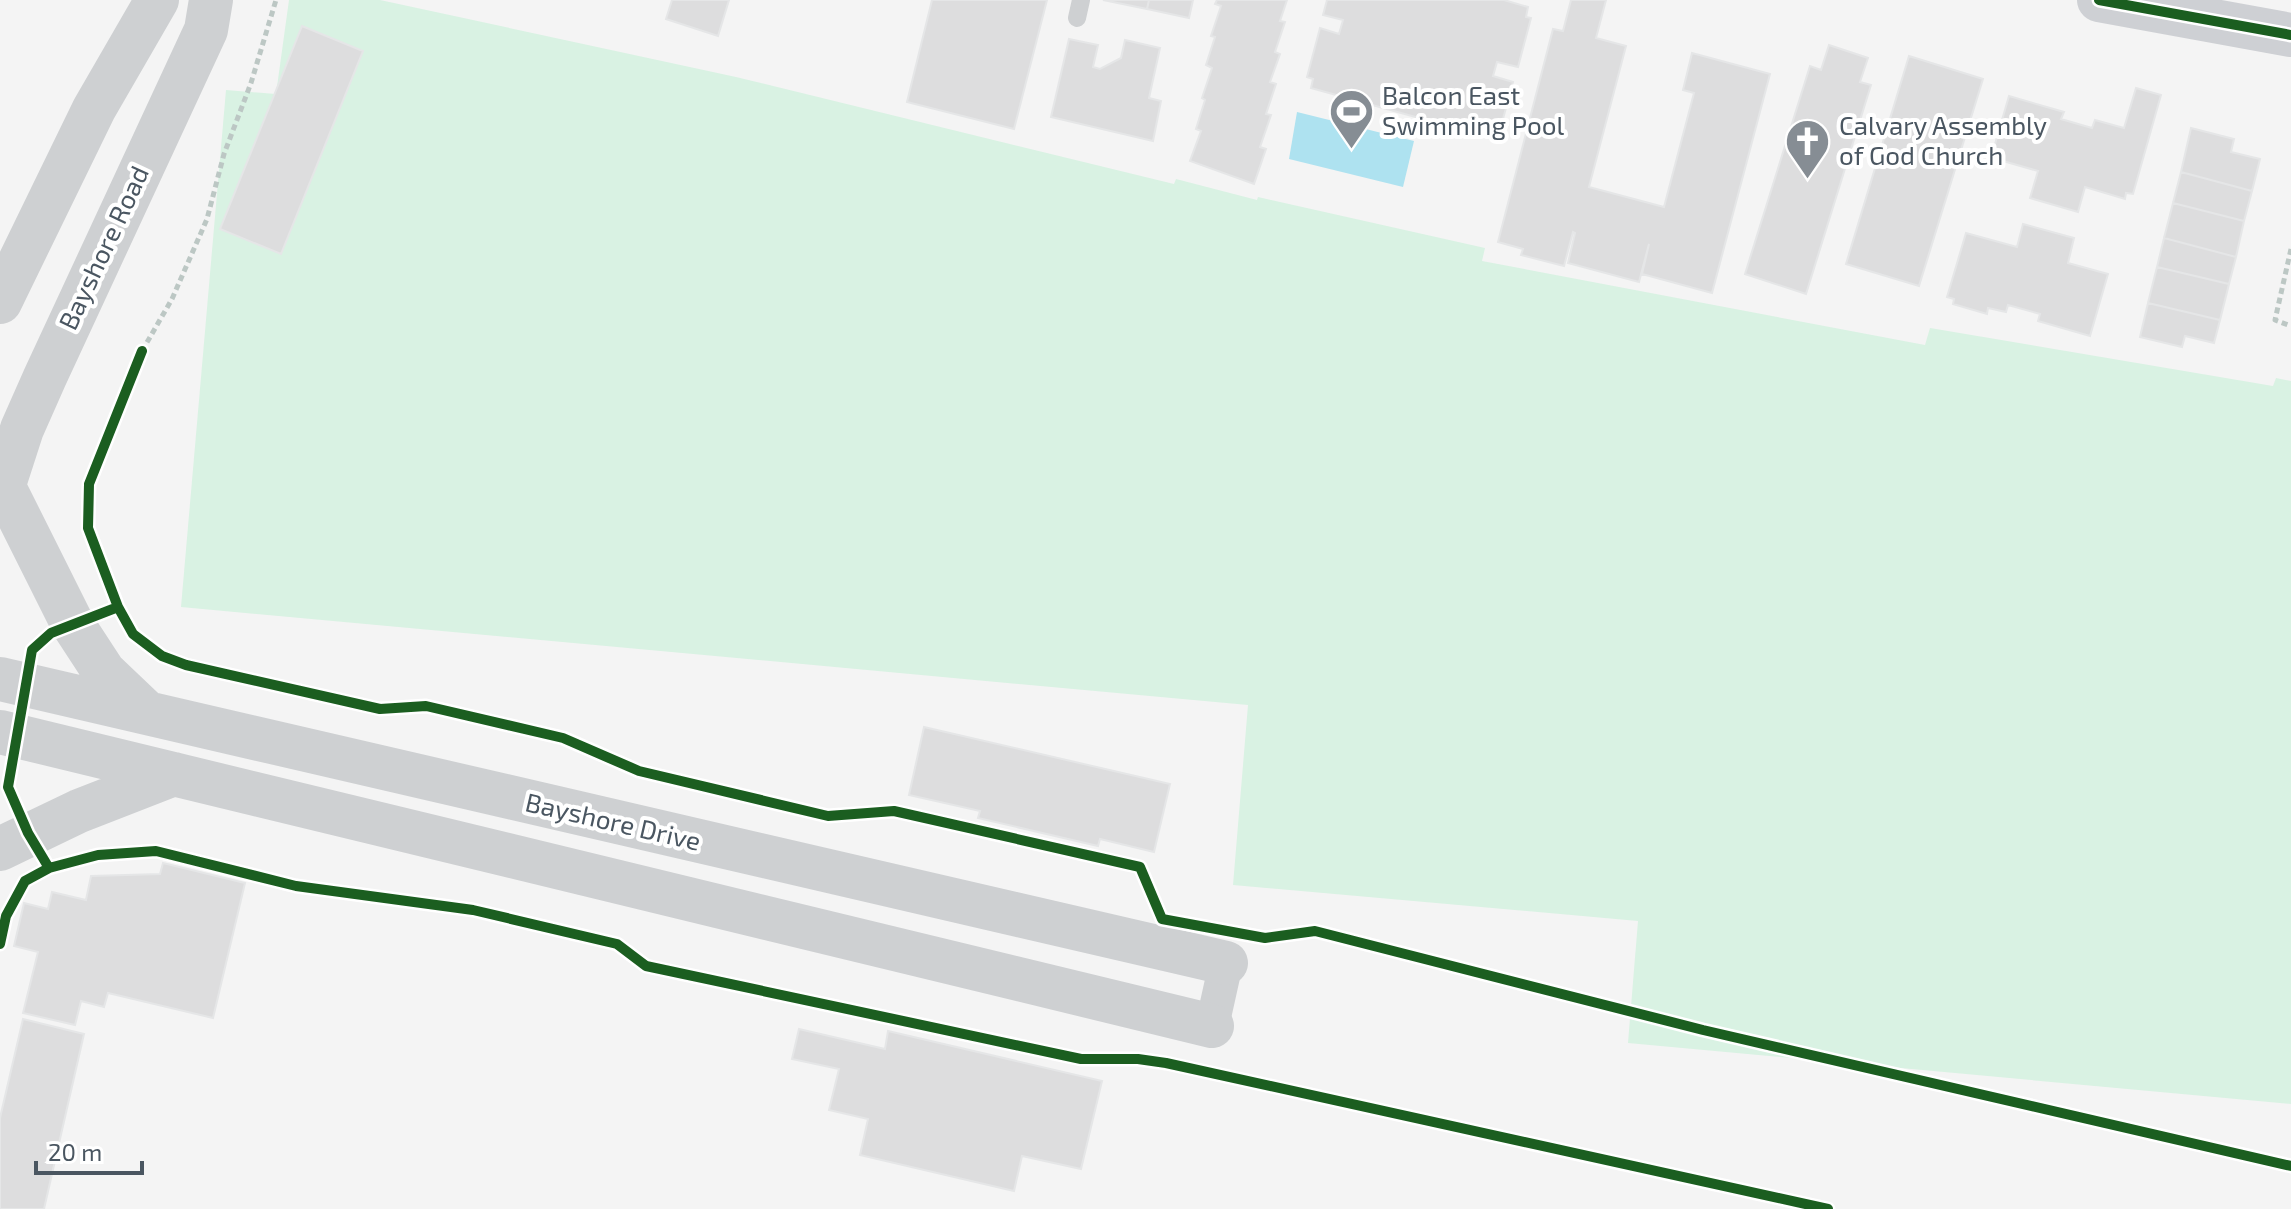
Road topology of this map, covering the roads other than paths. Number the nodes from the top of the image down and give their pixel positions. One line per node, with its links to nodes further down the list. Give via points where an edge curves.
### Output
1 (157, 0): 5 (street, via 94,109)
2 (211, 0): 6 (street, Bayshore Road, via 206,30 67,326)
3 (2099, 0): 4 (main road)
4 (2291, 35)
5 (0, 302)
6 (1, 491): 8 (street, via 104,672)
7 (0, 679): 8 (street, Bayshore Drive)
8 (146, 712): 12 (street, Bayshore Drive)
9 (0, 732): 10 (street)
10 (174, 774): 11 (street); 13 (street)
11 (0, 849)
12 (1226, 963): 13 (street)
13 (1212, 1026)

